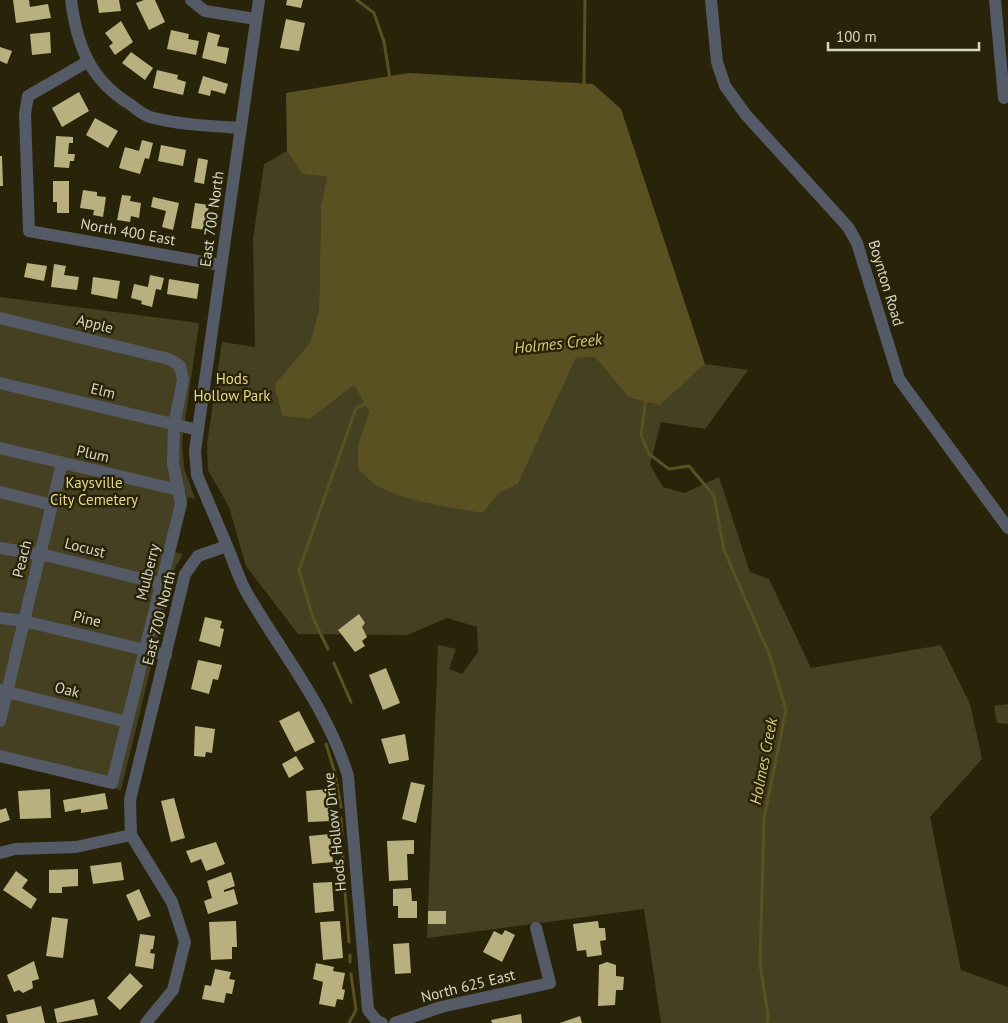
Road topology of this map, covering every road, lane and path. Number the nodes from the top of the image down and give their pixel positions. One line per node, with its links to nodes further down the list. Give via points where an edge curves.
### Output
1 (71, 0): 7 (street, via 77,35)
2 (191, 0): 6 (street, via 205,11)
3 (259, 0): 6 (street, East 700 North)
4 (711, 0): 21 (street, Boynton Road, via 717,62 725,86 746,115 848,227 857,243 899,379)
5 (995, 0): 8 (street)
6 (256, 18): 9 (street, East 700 North)
7 (87, 62): 9 (street, via 111,93 148,116 186,124); 10 (street, North 400 East, via 28,96 25,114 29,231)
8 (1004, 98)
9 (241, 128): 10 (street, East 700 North)
10 (221, 265): 15 (street, East 700 North)
11 (0, 318): 12 (street, Apple, via 169,359)
12 (180, 366): 14 (street, Mulberry, via 183,380)
13 (0, 383): 14 (street, Elm)
14 (174, 425): 15 (street, Elm); 18 (street, Mulberry, via 173,463)
15 (198, 430): 22 (street, East 700 North, via 195,451 197,475)
16 (0, 448): 17 (street, Plum)
17 (62, 463): 18 (street, Plum); 20 (street, Peach)
18 (180, 490): 25 (street, Mulberry, via 182,504)
19 (0, 492): 20 (street)
20 (52, 505): 24 (street, Peach)
21 (1008, 528)
22 (227, 546): 29 (street, East 700 North, via 198,556 185,574); 37 (street, Hods Hollow Drive, via 247,593 304,683 339,747 348,776 368,1010)
23 (0, 548): 24 (street, Locust)
24 (40, 556): 25 (street, Locust); 27 (street, Peach)
25 (162, 584): 28 (street, Mulberry)
26 (0, 618): 27 (street, Pine)
27 (24, 621): 28 (street, Pine); 30 (street, Peach)
28 (146, 649): 29 (street, Pine); 32 (street, Mulberry)
29 (166, 655): 34 (street, East 700 North, via 130,800)
30 (4, 691): 31 (street, Peach); 32 (street, Oak)
31 (0, 721)
32 (127, 722): 33 (street, Mulberry, via 112,783)
33 (0, 756)
34 (131, 835): 35 (street, via 76,847 16,849); 38 (street, East 700 North, via 172,902 185,942 173,990)
35 (0, 853)
36 (536, 928): 39 (street, North 625 East, via 550,983 441,1006)
37 (380, 1022)
38 (146, 1023)
39 (395, 1023)

